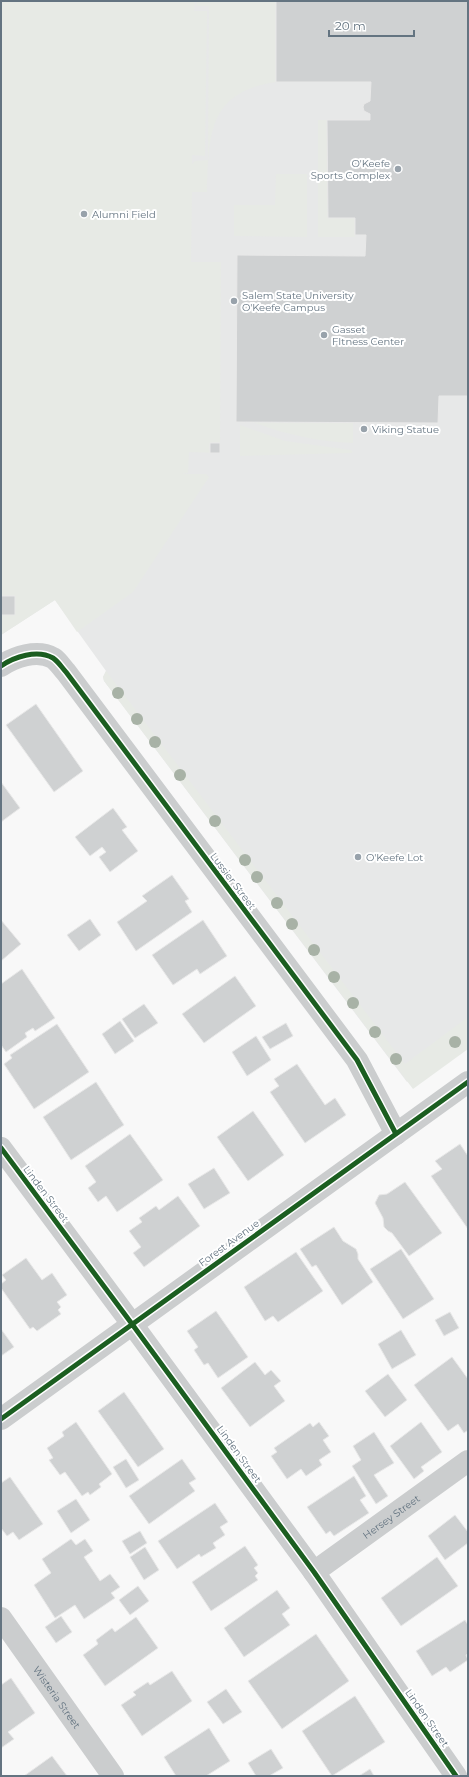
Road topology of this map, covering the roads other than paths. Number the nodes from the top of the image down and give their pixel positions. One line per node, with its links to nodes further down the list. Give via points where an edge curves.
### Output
1 (1, 666): 3 (street, Lussier Street, via 23,656 39,653 53,658 66,672 356,1060)
2 (468, 1082): 3 (street, Forest Avenue)
3 (396, 1134): 5 (street, Forest Avenue)
4 (1, 1148): 5 (street, Linden Street)
5 (132, 1324): 6 (street, Forest Avenue); 8 (street, Linden Street)
6 (1, 1419)
7 (468, 1461): 8 (street, Hersey Street)
8 (314, 1572): 11 (street, Linden Street)
9 (1, 1618): 10 (street, Wisteria Street)
10 (113, 1776)
11 (456, 1776)

